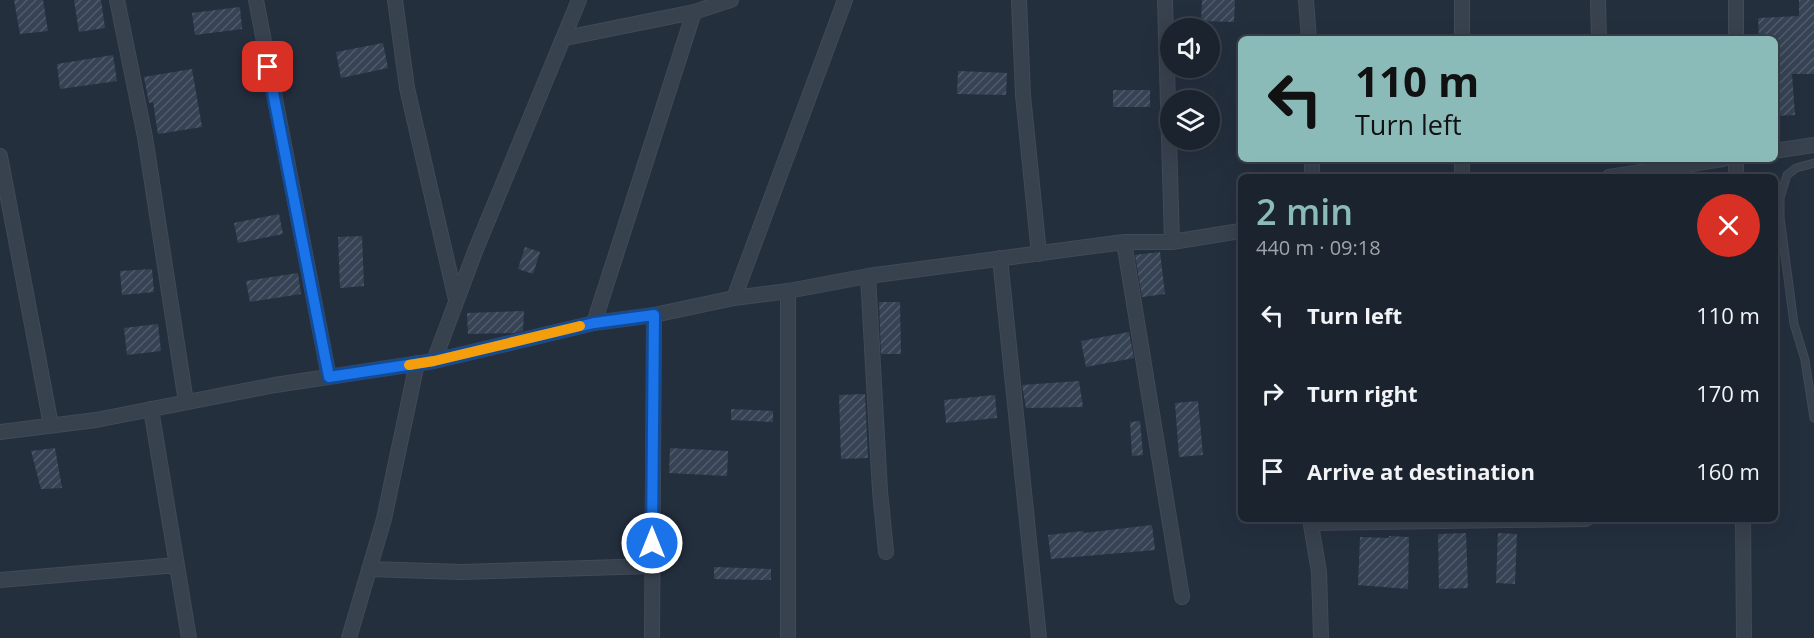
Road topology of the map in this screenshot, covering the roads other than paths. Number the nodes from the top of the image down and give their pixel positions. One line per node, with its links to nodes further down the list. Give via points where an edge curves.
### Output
1 (117, 0): 39 (street, via 144,137)
2 (256, 0): 38 (street)
3 (395, 0): 33 (street, via 407,88)
4 (579, 0): 18 (street)
5 (731, 0): 13 (street)
6 (845, 0): 32 (street)
7 (1019, 0): 28 (street, via 1023,95)
8 (1165, 0): 27 (street)
9 (1306, 0): 14 (street)
10 (1462, 0): 15 (street)
11 (1598, 0): 16 (street)
12 (1736, 0): 17 (street)
13 (694, 12): 18 (street); 35 (street)
14 (1309, 36)
15 (1462, 36)
16 (1599, 36)
17 (1736, 36)
18 (565, 38): 33 (street)
19 (1814, 145): 20 (street)
20 (1778, 150)
21 (0, 156): 42 (street)
22 (1704, 162): 24 (street)
23 (1814, 163): 41 (lane, via 1787,175 1780,198 1780,217 1794,324 1805,360)
24 (1628, 174)
25 (1238, 231): 27 (street)
26 (1124, 242): 27 (street); 28 (street); 51 (street)
27 (1172, 242)
28 (1039, 254): 29 (street)
29 (1000, 258): 30 (street); 56 (street)
30 (868, 276): 31 (street); 46 (street)
31 (788, 291): 32 (street); 55 (street)
32 (734, 298): 34 (street)
33 (456, 300): 36 (street)
34 (654, 315): 35 (street); 48 (street)
35 (594, 323): 36 (street)
36 (434, 361): 37 (street)
37 (417, 363): 38 (street); 49 (street, via 384,519)
38 (329, 377): 39 (street)
39 (186, 402): 40 (street)
40 (151, 409): 42 (street); 47 (street)
41 (1814, 418)
42 (51, 425): 43 (street)
43 (0, 432)
44 (1310, 522): 57 (street, via 1320,572)
45 (1743, 522): 58 (street)
46 (886, 552)
47 (177, 566): 50 (street); 52 (street)
48 (652, 566): 49 (street, via 461,572); 54 (street)
49 (369, 569): 53 (street)
50 (0, 580)
51 (1182, 597)
52 (189, 638)
53 (349, 638)
54 (652, 638)
55 (788, 638)
56 (1039, 638)
57 (1321, 638)
58 (1744, 638)

